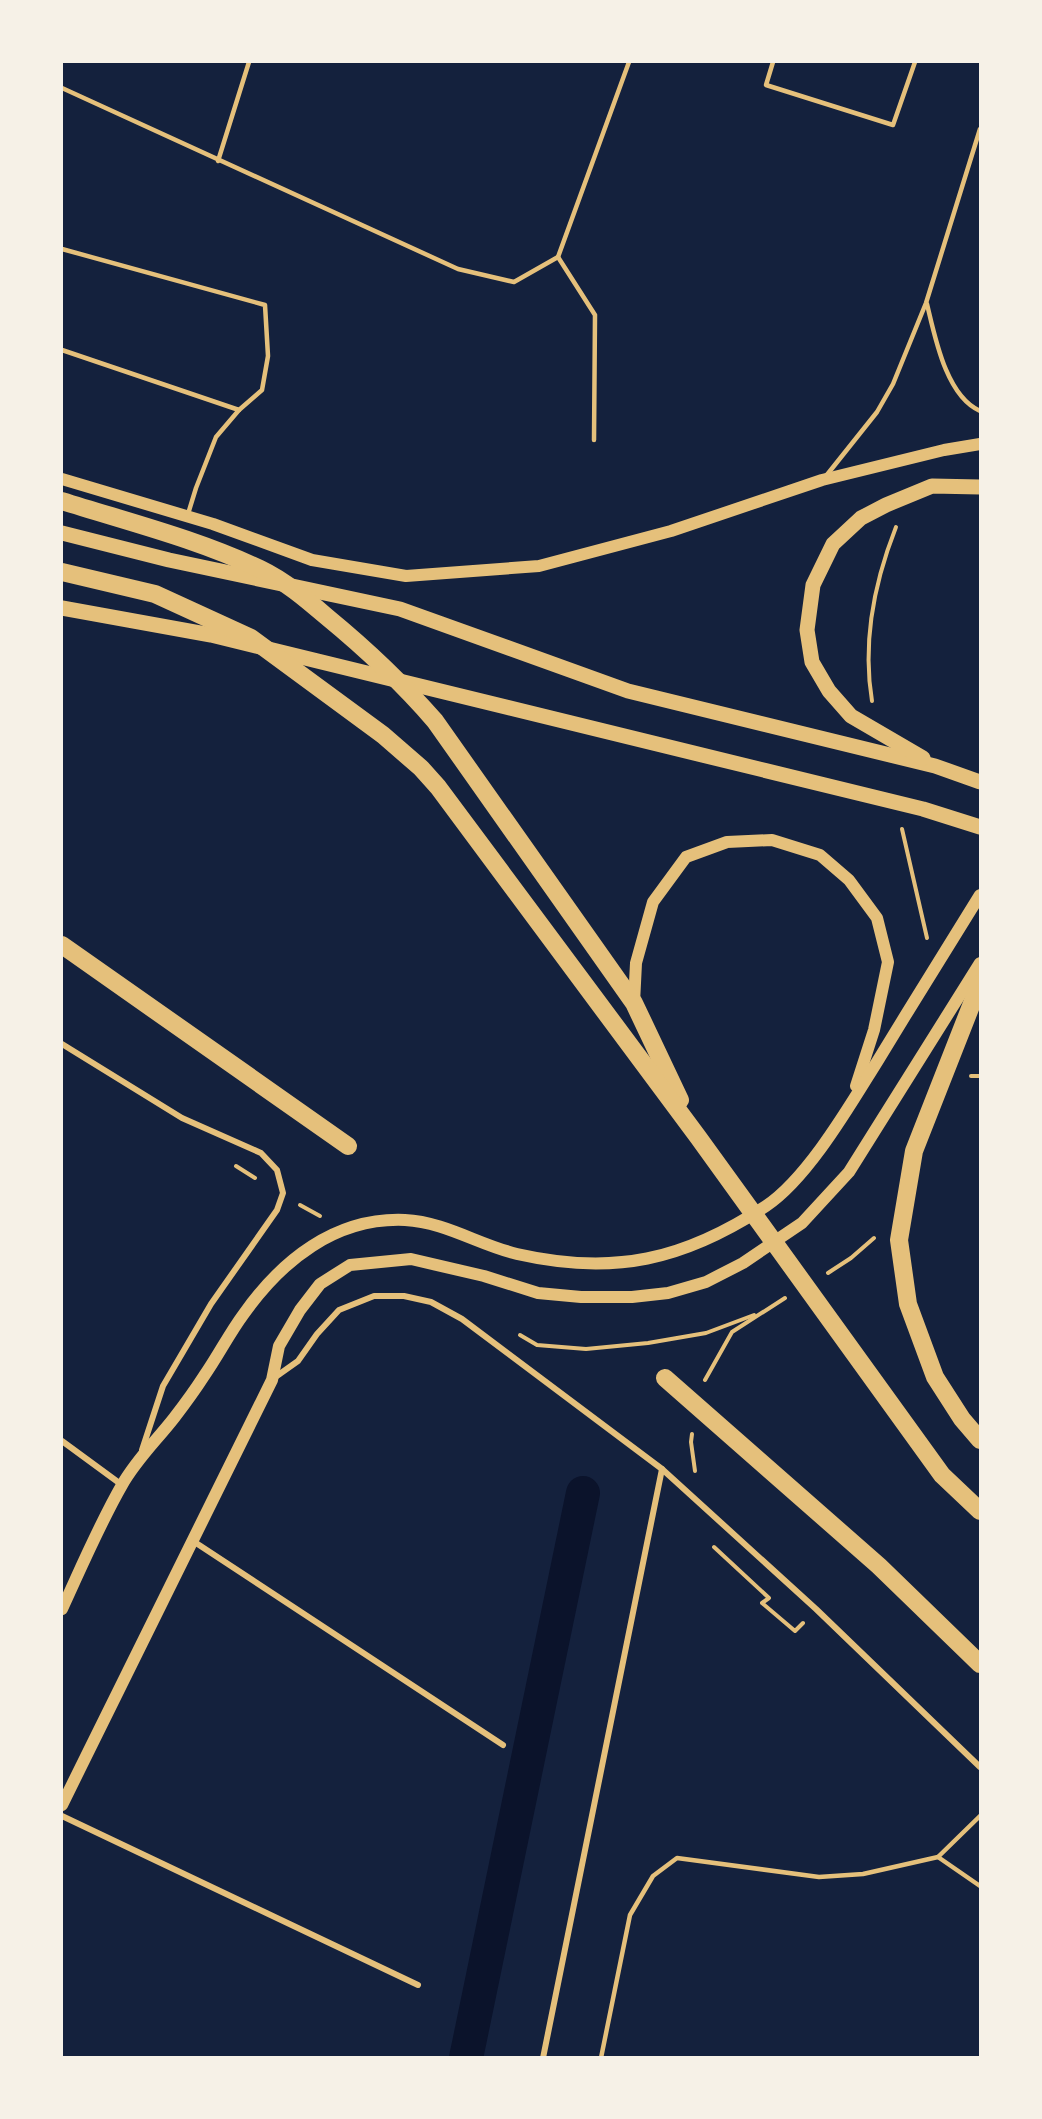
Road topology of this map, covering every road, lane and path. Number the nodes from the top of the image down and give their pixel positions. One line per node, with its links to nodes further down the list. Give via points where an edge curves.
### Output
1 (249, 62): 7 (lane)
2 (629, 62): 9 (lane)
3 (773, 62): 4 (lane, via 766,85 893,124)
4 (915, 62)
5 (62, 88): 7 (lane)
6 (981, 129): 10 (lane)
7 (218, 161): 9 (lane, via 458,269 513,282)
8 (62, 249): 12 (lane, via 264,305 268,356 262,390)
9 (558, 257): 14 (lane, via 595,315)
10 (926, 303): 13 (lane, via 938,350 954,384 972,407); 17 (lane, via 878,412)
11 (62, 350): 12 (lane)
12 (239, 410): 20 (lane, via 216,437)
13 (981, 411)
14 (594, 440)
15 (981, 444): 17 (main road)
16 (62, 479): 20 (main road)
17 (822, 480): 20 (main road, via 671,531 539,566 406,576 312,560)
18 (981, 486): 24 (main road, via 932,486 861,518 833,544 813,585 807,630 812,662 829,691 851,716)
19 (62, 501): 31 (highway, via 207,546 262,570 357,641 435,721)
20 (187, 517)
21 (62, 533): 24 (main road, via 400,609 628,691)
22 (62, 572): 34 (highway, via 155,594 251,638 408,756 438,787)
23 (62, 608): 26 (main road, via 222,638 912,806)
24 (935, 766): 25 (main road)
25 (981, 782)
26 (981, 827)
27 (981, 895): 33 (main road)
28 (62, 945): 35 (highway)
29 (981, 963): 41 (main road, via 849,1172 802,1223 743,1263 706,1282 668,1293 632,1297 538,1293 411,1259 350,1265 320,1284 300,1310 279,1346)
30 (981, 983): 42 (highway, via 914,1151 899,1240 908,1304 935,1377)
31 (634, 1003): 33 (main road, via 636,963 653,902 686,857 727,842 772,840 820,855 849,880 877,918 888,962 874,1030); 34 (highway)
32 (62, 1044): 44 (street, via 182,1118 261,1153 277,1170 283,1193 277,1210 211,1304 163,1386)
33 (851, 1103): 44 (main road, via 802,1172 769,1204 719,1234 658,1258 617,1264 577,1263 516,1254 443,1226 404,1220 363,1223 325,1236 283,1268 243,1314 199,1384)
34 (698, 1137): 47 (highway, via 942,1475)
35 (348, 1146)
36 (876, 1236): 37 (path)
37 (852, 1258)
38 (763, 1312): 39 (path, via 706,1333 648,1343 586,1349)
39 (537, 1345)
40 (665, 1378): 52 (highway, via 879,1566)
41 (272, 1380): 45 (street, via 298,1361 339,1310 374,1296 404,1296 431,1302 462,1319); 48 (main road)
42 (981, 1440)
43 (62, 1441): 46 (street)
44 (139, 1459): 46 (main road)
45 (662, 1469): 51 (street); 61 (street)
46 (122, 1485): 50 (main road)
47 (981, 1511)
48 (192, 1540): 53 (street); 55 (main road)
49 (762, 1603): 51 (path, via 795,1630)
50 (62, 1609)
51 (816, 1609): 54 (street)
52 (981, 1664)
53 (503, 1745)
54 (981, 1767)
55 (62, 1804)
56 (62, 1816): 60 (street)
57 (981, 1816): 58 (lane)
58 (938, 1857): 59 (lane); 62 (lane, via 863,1874 819,1877 677,1858 653,1876 630,1915)
59 (981, 1886)
60 (418, 1985)
61 (543, 2058)
62 (601, 2058)

